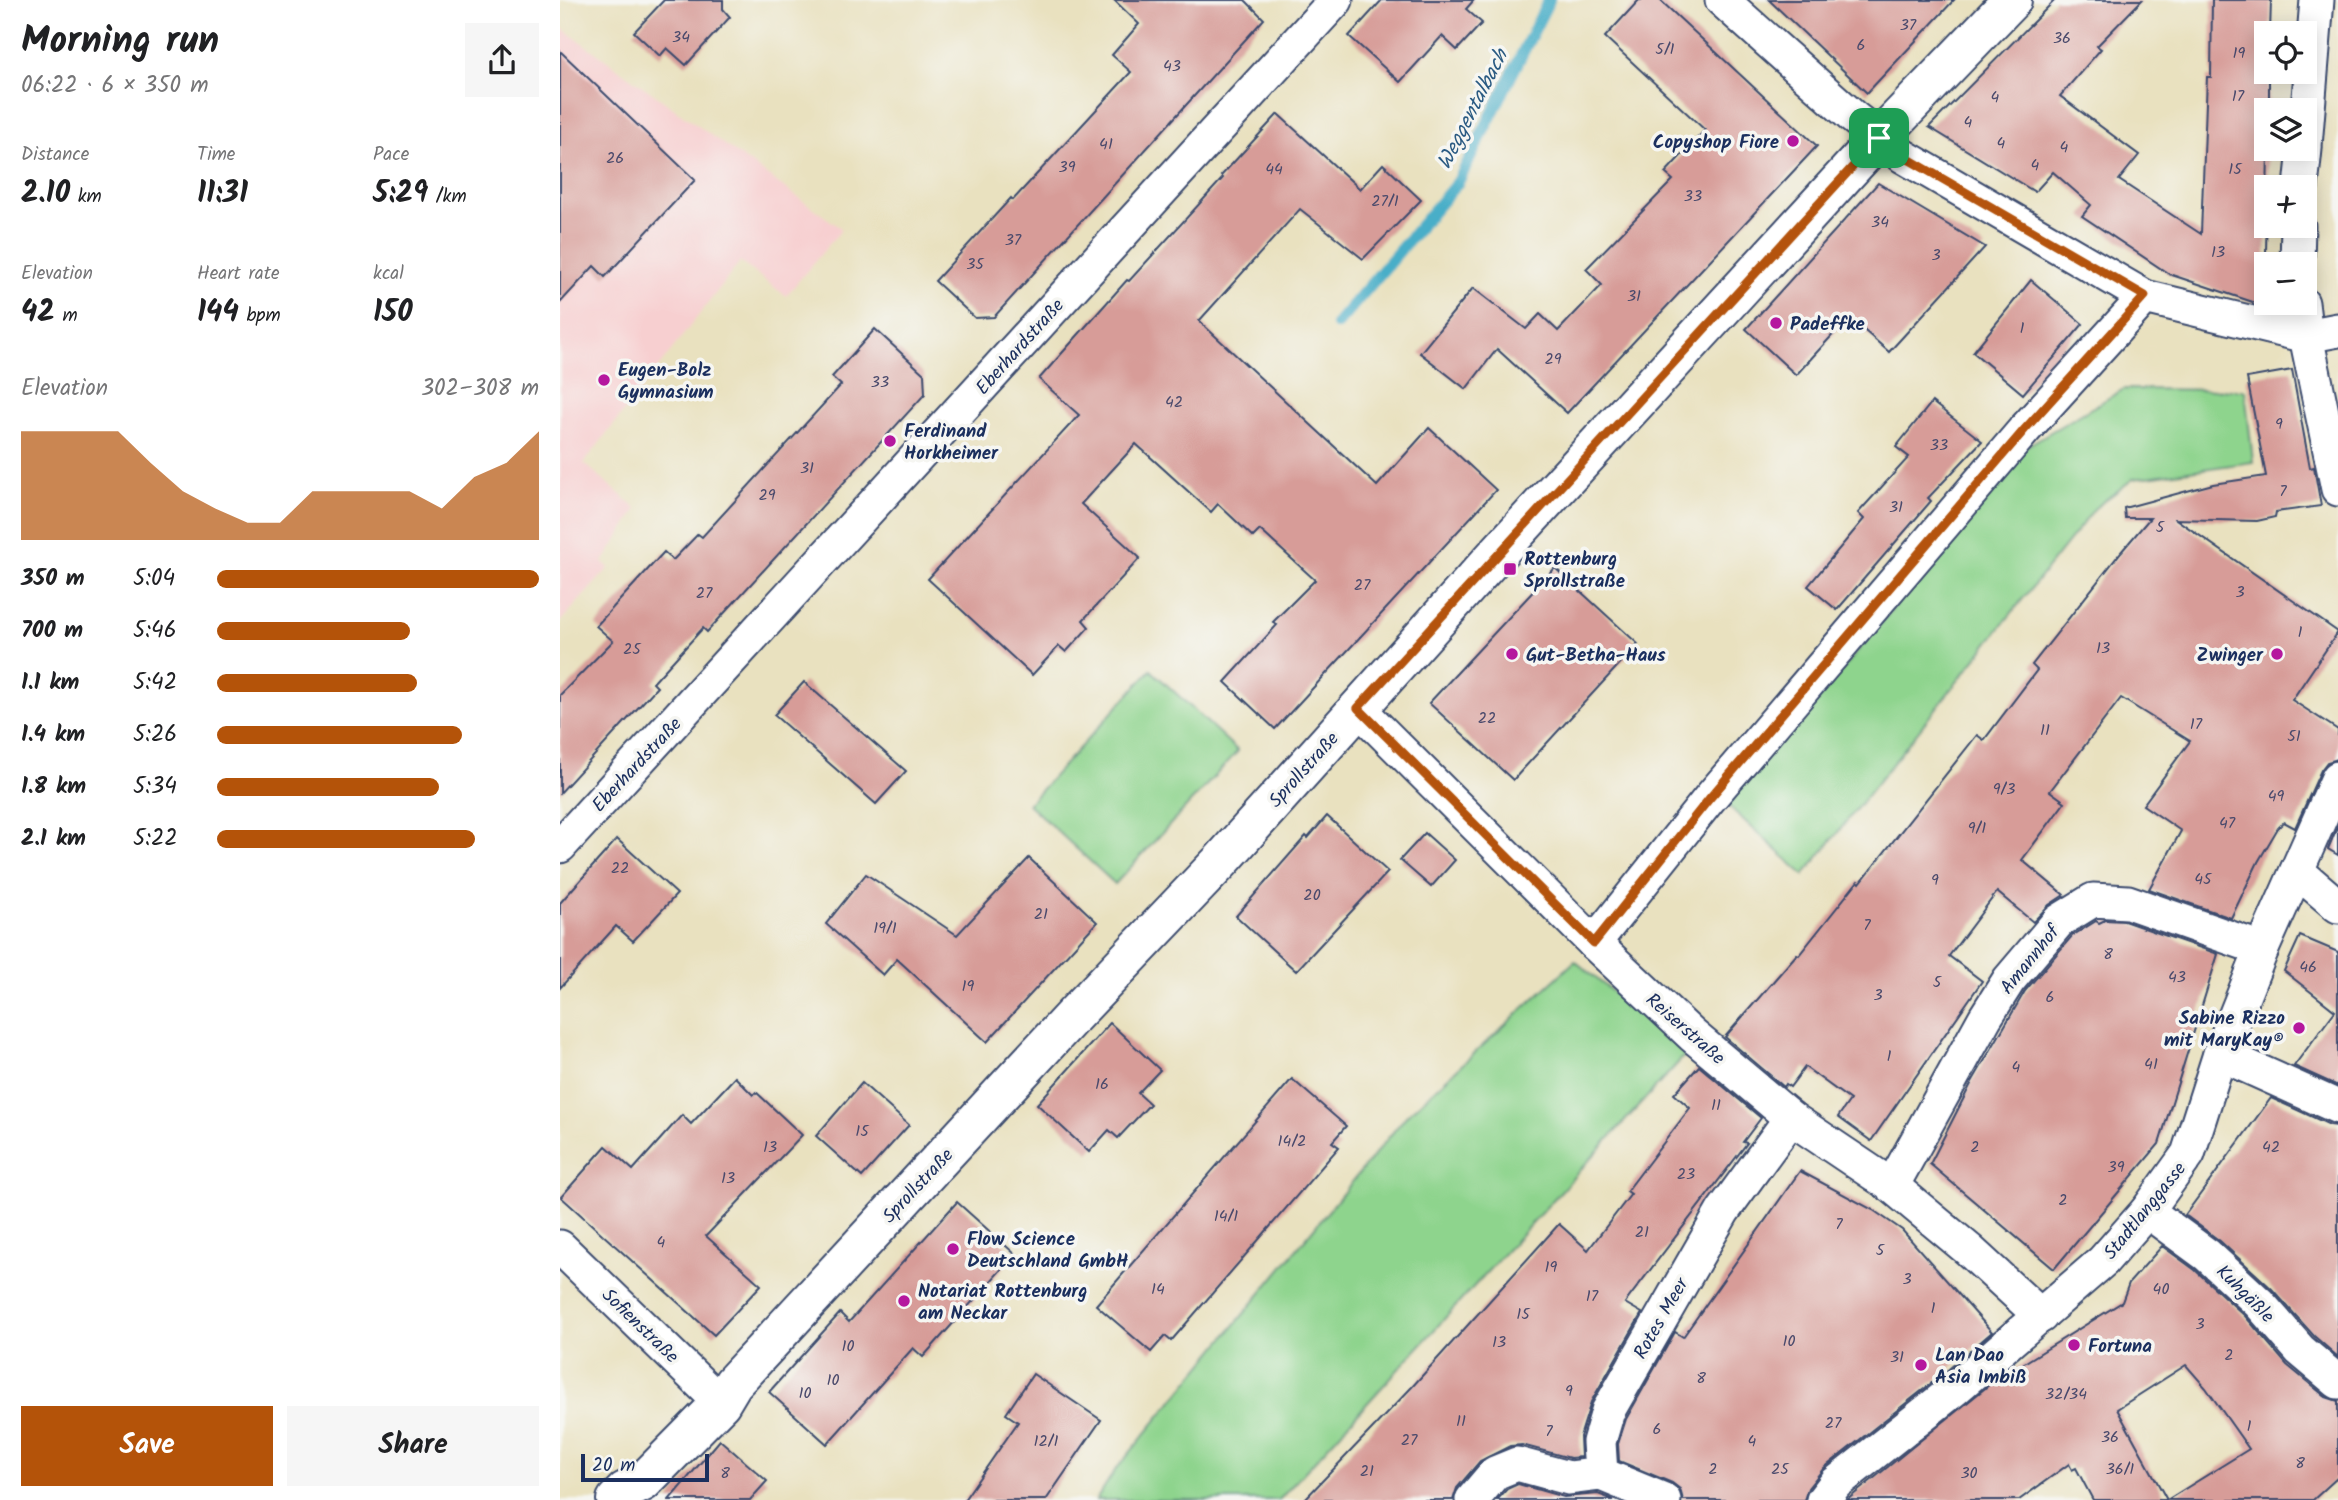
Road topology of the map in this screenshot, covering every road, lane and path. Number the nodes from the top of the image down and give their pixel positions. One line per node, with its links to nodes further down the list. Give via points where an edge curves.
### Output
1 (1336, 0): 13 (street, Eberhardstraße)
2 (1722, 0): 6 (street)
3 (2012, 0): 6 (main road, Sprollstraße)
4 (2317, 0): 5 (street)
5 (2309, 98)
6 (1879, 138): 7 (street); 11 (main road, Sprollstraße)
7 (2145, 296): 9 (street); 16 (street, via 2025,429 1709,799)
8 (2310, 315): 9 (street)
9 (2322, 333): 10 (street)
10 (2338, 489)
11 (1358, 708): 16 (street, Reiserstraße); 26 (main road, Sprollstraße, via 1221,861)
12 (2338, 778): 14 (street, Stadtlanggasse)
13 (560, 846)
14 (2297, 871): 15 (street); 17 (street, Stadtlanggasse)
15 (2338, 905)
16 (1594, 943): 20 (street, Reiserstraße, via 1692,1035)
17 (2262, 949): 18 (street, Stadtlanggasse); 21 (street, Amannhof, via 2128,902 2094,900 2059,921 2015,970)
18 (2220, 1054): 19 (street); 22 (street, Stadtlanggasse, via 2188,1154)
19 (2338, 1107)
20 (1791, 1118): 21 (street, Reiserstraße); 27 (street, Rotes Meer, via 1723,1211 1608,1411 1599,1442)
21 (1892, 1186): 24 (street, Reiserstraße)
22 (2147, 1211): 24 (street, Stadtlanggasse, via 2103,1261); 25 (street, Kuhgäßle, via 2207,1255)
23 (560, 1247): 26 (street, Sofienstraße)
24 (2041, 1316): 31 (street, Stadtlanggasse, via 1836,1483)
25 (2338, 1382)
26 (721, 1392): 28 (main road, Sprollstraße, via 632,1469)
27 (1601, 1474): 29 (street, via 1569,1478 1517,1464 1495,1473); 30 (street)
28 (621, 1495)
29 (1472, 1500)
30 (1664, 1500)
31 (1822, 1500)

